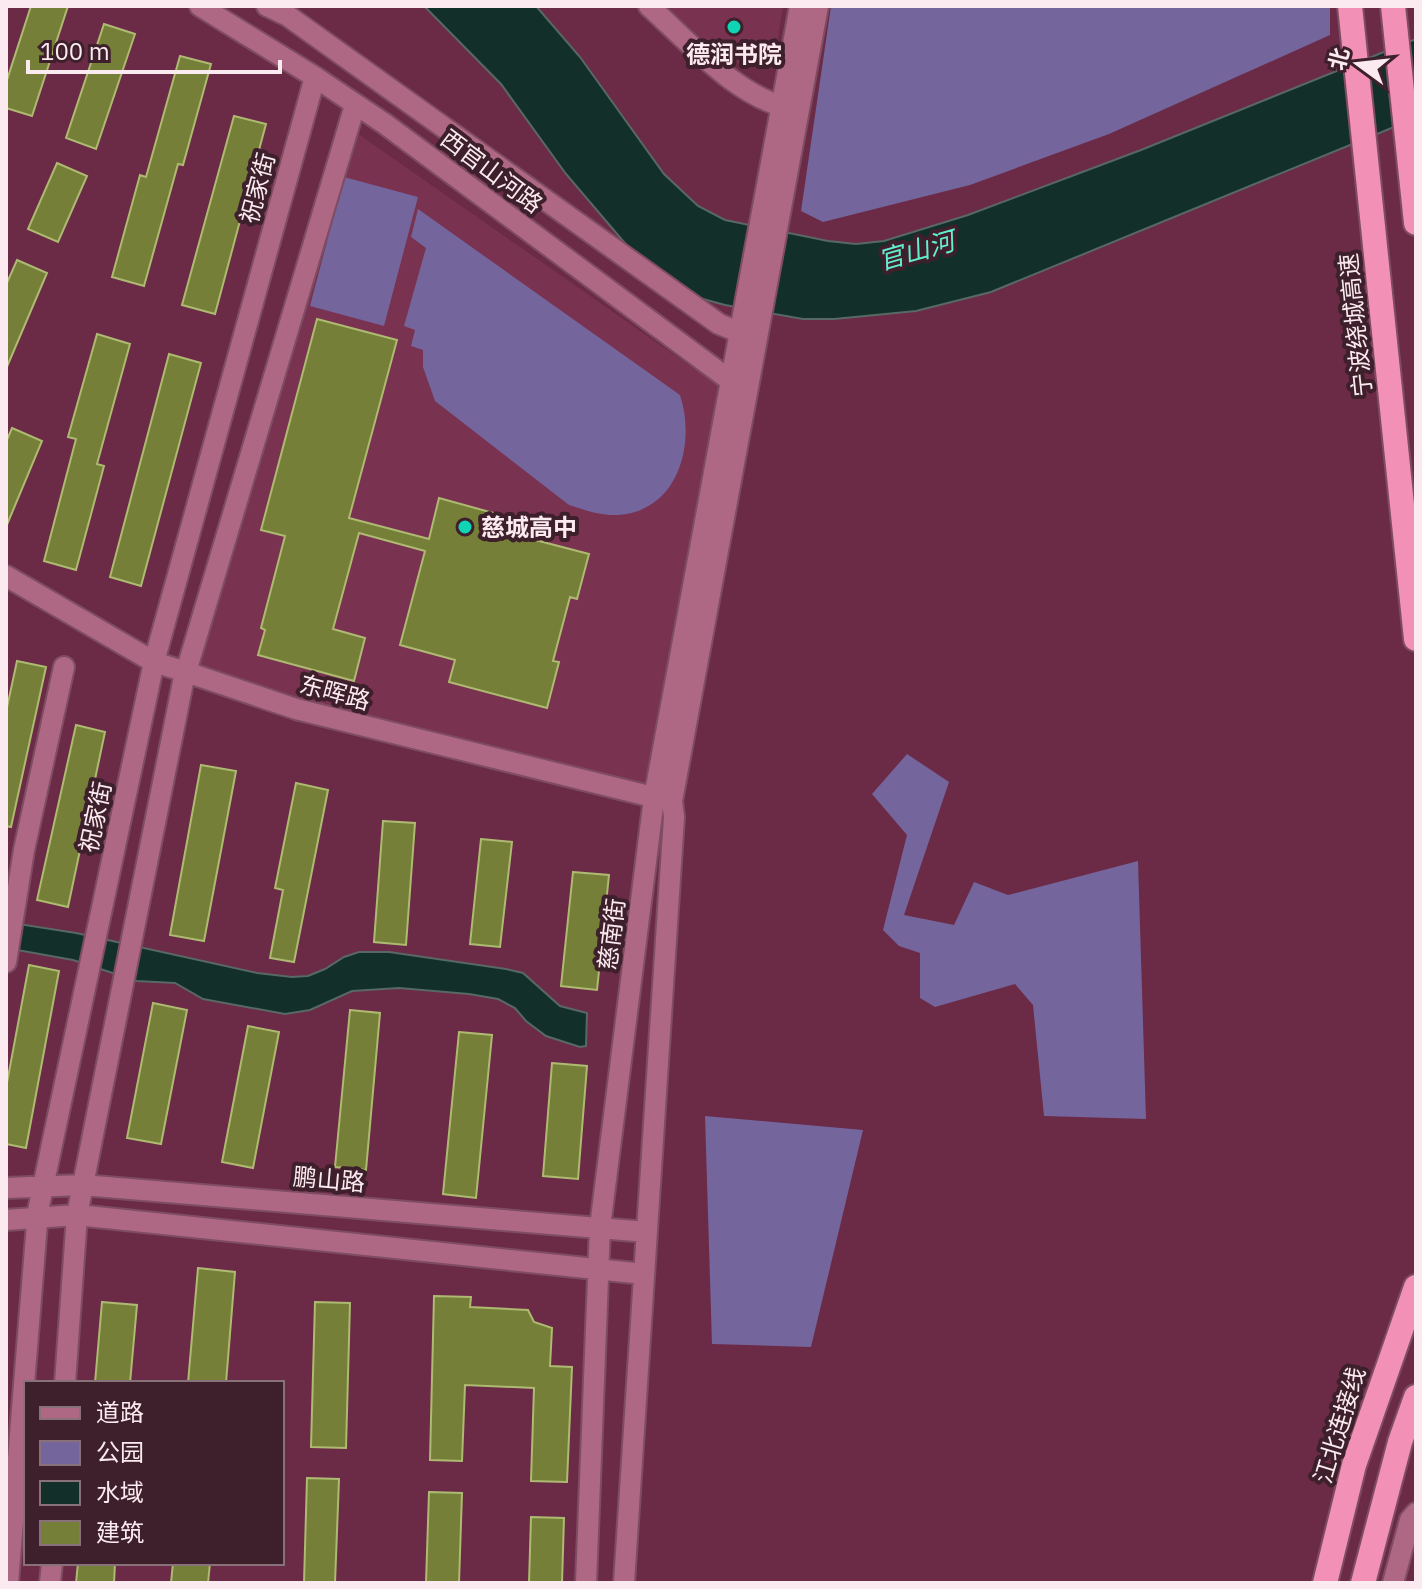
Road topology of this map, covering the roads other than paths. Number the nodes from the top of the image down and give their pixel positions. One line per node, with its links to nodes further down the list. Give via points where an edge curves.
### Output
1 (200, 6): 8 (street, 西官山河路)
2 (267, 6): 12 (street, 西官山河路, via 719,324)
3 (649, 6): 10 (street, via 733,81 762,100)
4 (800, 6): 10 (street)
5 (818, 6): 10 (street)
6 (1350, 6): 15 (highway, 宁波绕城高速)
7 (1393, 6): 11 (highway)
8 (315, 77): 9 (street, 西官山河路); 16 (street, 祝家街)
9 (355, 105): 13 (street, 西官山河路); 18 (street)
10 (790, 109): 12 (street, 慈南街)
11 (1415, 214)
12 (747, 335): 13 (street, 慈南街)
13 (739, 383): 19 (street, 慈南街)
14 (6, 576): 16 (street, 东晖路)
15 (1416, 639)
16 (154, 662): 18 (street, 东晖路); 23 (street, 祝家街)
17 (64, 667): 20 (street)
18 (186, 672): 19 (street, 东晖路, via 296,709); 22 (street)
19 (663, 799): 28 (street, 慈南街); 29 (street, 慈南街, via 674,817)
20 (15, 849): 21 (street)
21 (6, 962)
22 (82, 1185): 23 (street, 鹏山路); 25 (street); 28 (street, 鹏山路)
23 (43, 1187): 24 (street, 鹏山路); 26 (street, 祝家街)
24 (6, 1188)
25 (77, 1215): 26 (street); 30 (street); 33 (street)
26 (38, 1218): 27 (street); 36 (street, 祝家街)
27 (6, 1220)
28 (600, 1227): 29 (street, 鹏山路); 30 (street, 慈南街)
29 (647, 1232): 31 (street, 慈南街)
30 (597, 1269): 31 (street); 38 (street, 慈南街)
31 (644, 1274): 39 (street, 慈南街)
32 (1416, 1287): 40 (highway, 江北连接线, via 1354,1465)
33 (65, 1381)
34 (1416, 1397): 41 (highway)
35 (1416, 1513): 42 (street)
36 (10, 1522): 37 (street, 祝家街)
37 (8, 1583)
38 (586, 1583)
39 (624, 1583)
40 (1325, 1583)
41 (1363, 1583)
42 (1393, 1583)

